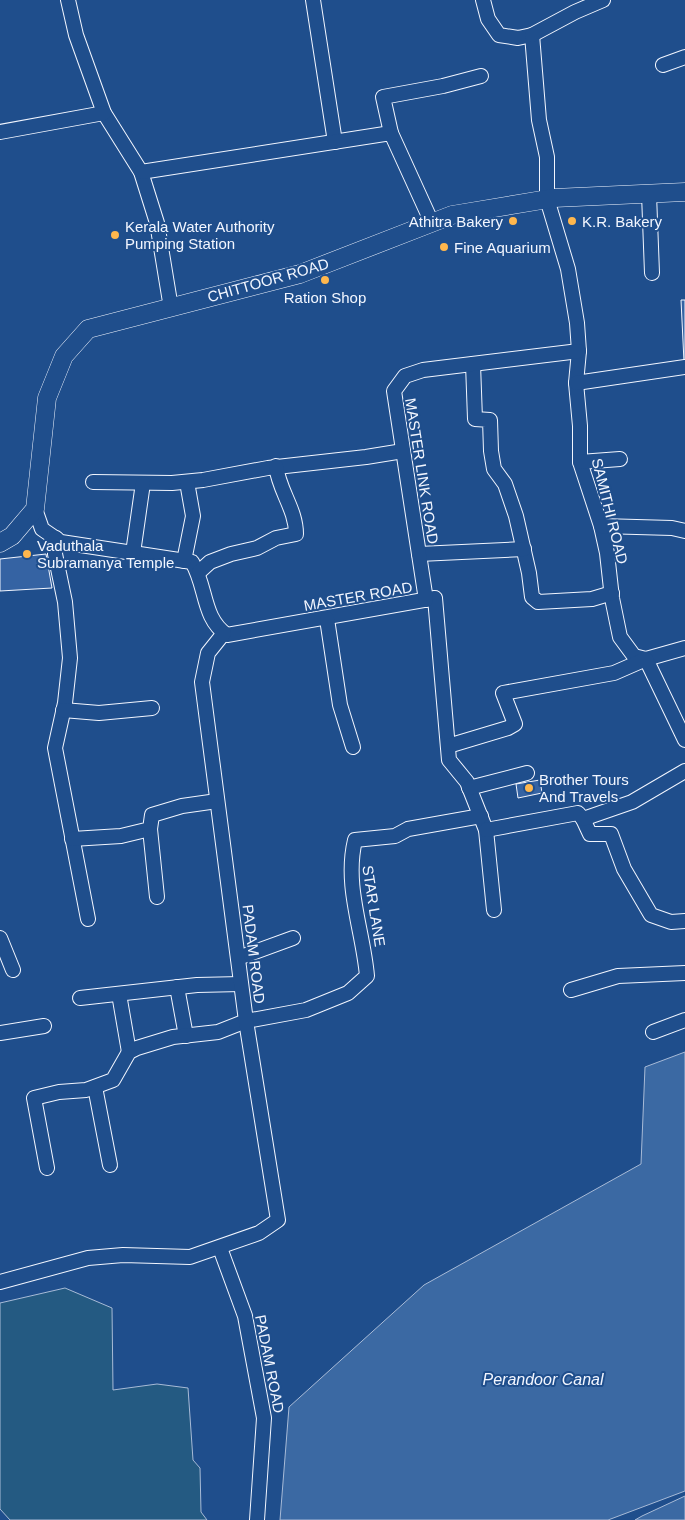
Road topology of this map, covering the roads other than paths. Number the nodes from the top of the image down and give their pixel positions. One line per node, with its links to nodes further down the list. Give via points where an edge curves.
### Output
1 (68, 0): 9 (street, via 76,36)
2 (313, 0): 12 (street)
3 (483, 0): 5 (street, via 488,19 499,35 518,38)
4 (603, 0): 5 (street)
5 (532, 35): 16 (street, SAMITHI ROAD, via 539,120 547,157)
6 (685, 57): 7 (street)
7 (663, 65)
8 (481, 76): 11 (street, via 383,97)
9 (104, 113): 10 (street); 13 (street)
10 (0, 132)
11 (391, 133): 12 (street); 17 (street)
12 (335, 142): 13 (street)
13 (140, 172): 19 (street, via 157,223)
14 (685, 192): 15 (main road, CHITTOOR ROAD)
15 (649, 194): 16 (main road, CHITTOOR ROAD); 18 (street)
16 (547, 199): 17 (main road, CHITTOOR ROAD, via 452,215); 20 (street, SAMITHI ROAD, via 568,269)
17 (432, 223): 19 (main road, CHITTOOR ROAD, via 300,274)
18 (652, 272)
19 (171, 308): 31 (main road, CHITTOOR ROAD, via 88,329 64,356 47,398)
20 (579, 351): 21 (street, MASTER LINK ROAD); 23 (street, SAMITHI ROAD)
21 (473, 364): 24 (street, MASTER LINK ROAD, via 422,370 405,376 394,391); 36 (street, via 475,419 490,420 494,469 505,484)
22 (685, 367): 23 (street)
23 (576, 383): 26 (street, SAMITHI ROAD)
24 (403, 451): 27 (street); 38 (street, MASTER LINK ROAD)
25 (620, 459): 26 (street)
26 (580, 462): 32 (street, SAMITHI ROAD)
27 (276, 466): 29 (street); 40 (street, via 278,482 296,522 296,534 210,562)
28 (92, 482): 30 (street)
29 (187, 482): 30 (street); 39 (street, via 193,516)
30 (143, 483): 37 (street)
31 (35, 509): 34 (street, via 42,529); 35 (main road, via 12,536)
32 (601, 526): 33 (street); 41 (street, SAMITHI ROAD)
33 (685, 531)
34 (56, 538): 37 (street, via 61,542); 48 (street, via 55,554 70,658)
35 (0, 543)
36 (524, 549): 38 (street); 41 (street, via 532,598 538,602 592,599)
37 (133, 554): 39 (street)
38 (419, 554): 42 (street, MASTER LINK ROAD)
39 (184, 561): 40 (street, via 192,562)
40 (199, 572): 44 (street, via 215,627)
41 (612, 593): 46 (street, SAMITHI ROAD, via 620,637 634,656)
42 (426, 600): 43 (street, MASTER ROAD); 50 (street, MASTER ROAD, via 435,598)
43 (327, 619): 44 (street, MASTER ROAD, via 227,636); 51 (street, via 340,705)
44 (224, 633): 55 (street, PADAM ROAD, via 208,653 202,682)
45 (685, 648): 46 (street)
46 (646, 659): 49 (street); 50 (street, via 604,675 503,693 515,724)
47 (152, 708): 48 (street, via 99,713)
48 (63, 710): 60 (street, via 55,748)
49 (685, 740)
50 (448, 746): 54 (street, MASTER ROAD, via 449,760)
51 (353, 747)
52 (685, 771): 57 (street, via 632,802)
53 (527, 774): 54 (street)
54 (469, 788): 56 (street, MASTER ROAD)
55 (217, 802): 58 (street, via 182,806 152,815); 67 (street, PADAM ROAD)
56 (481, 816): 59 (street, MASTER ROAD); 76 (street, STAR LANE, via 408,829 395,836 355,840 350,858 353,895 367,976 348,993 306,1010)
57 (583, 819): 59 (street, via 578,813); 64 (street, via 590,834 611,834 624,869 651,915 671,922)
58 (150, 829): 60 (street, via 121,836); 61 (street)
59 (486, 830): 62 (street, MASTER ROAD)
60 (72, 839): 63 (street)
61 (157, 897)
62 (494, 910)
63 (88, 919)
64 (685, 921)
65 (0, 938): 68 (street)
66 (293, 938): 67 (street)
67 (238, 958): 70 (street, PADAM ROAD)
68 (13, 970)
69 (685, 972): 72 (street, via 618,976)
70 (241, 984): 71 (street); 76 (street, PADAM ROAD)
71 (177, 987): 73 (street); 80 (street)
72 (572, 990)
73 (119, 994): 74 (street); 81 (street)
74 (80, 998)
75 (685, 1020): 78 (street)
76 (246, 1021): 80 (street, via 218,1032); 85 (street, PADAM ROAD, via 278,1220 259,1233)
77 (44, 1026): 79 (street)
78 (653, 1032)
79 (0, 1033)
80 (186, 1036): 81 (street, via 173,1037)
81 (129, 1052): 82 (street, via 113,1080)
82 (94, 1087): 83 (street); 84 (street, via 34,1098)
83 (110, 1165)
84 (47, 1168)
85 (220, 1248): 86 (street, PADAM ROAD, via 190,1257 123,1255 88,1258); 87 (street, PADAM ROAD, via 245,1316 264,1418)
86 (0, 1282)
87 (257, 1520)

